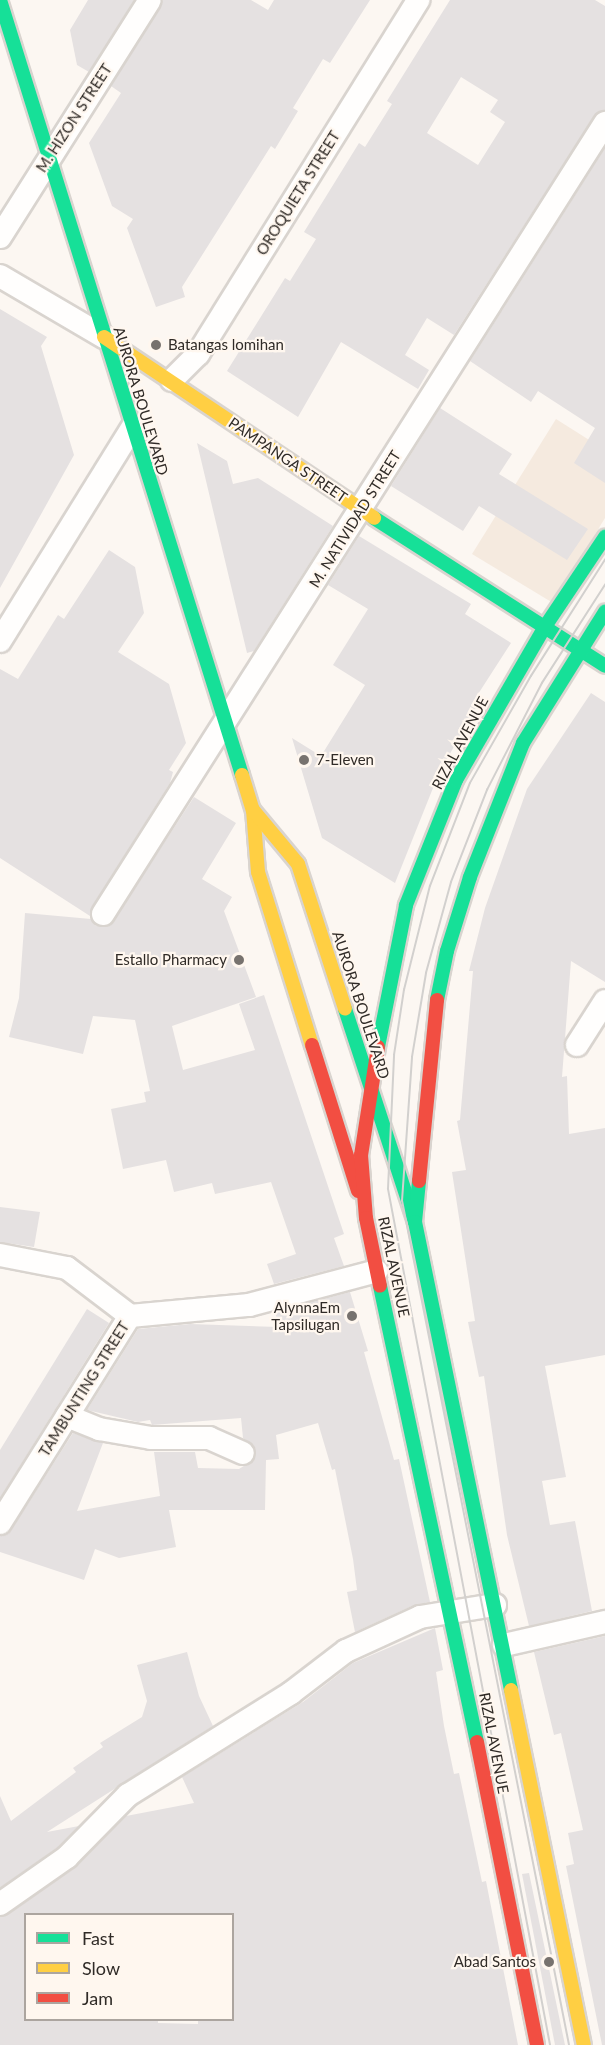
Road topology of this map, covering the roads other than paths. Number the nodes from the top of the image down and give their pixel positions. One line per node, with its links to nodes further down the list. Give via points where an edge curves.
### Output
1 (0, 0): 5 (main road, AURORA BOULEVARD)
2 (150, 0): 5 (street, M. HIZON STREET)
3 (418, 0): 9 (street, OROQUIETA STREET, via 198,354)
4 (605, 123): 11 (street, M. NATIVIDAD STREET)
5 (48, 158): 6 (street, M. HIZON STREET); 8 (main road, AURORA BOULEVARD)
6 (0, 237)
7 (0, 276): 8 (street, PAMPANGA STREET)
8 (104, 337): 9 (main road, PAMPANGA STREET); 10 (main road, AURORA BOULEVARD)
9 (172, 381): 11 (main road, PAMPANGA STREET)
10 (132, 428): 15 (street); 18 (main road, AURORA BOULEVARD)
11 (363, 509): 14 (main road, PAMPANGA STREET); 18 (street, M. NATIVIDAD STREET)
12 (605, 537): 14 (main road, RIZAL AVENUE)
13 (605, 612): 16 (main road, RIZAL AVENUE)
14 (544, 628): 16 (main road, PAMPANGA STREET); 23 (main road, RIZAL AVENUE, via 456,780 406,905)
15 (0, 641)
16 (580, 651): 17 (main road, PAMPANGA STREET); 25 (main road, RIZAL AVENUE, via 523,743 470,877 447,951 436,1007)
17 (605, 666)
18 (225, 723): 19 (main road, AURORA BOULEVARD); 20 (street, M. NATIVIDAD STREET)
19 (253, 810): 23 (main road, AURORA BOULEVARD, via 298,864); 24 (main road, AURORA BOULEVARD, via 258,872)
20 (103, 914)
21 (605, 1001): 22 (street)
22 (577, 1045)
23 (370, 1087): 24 (main road, RIZAL AVENUE, via 361,1155); 25 (main road, AURORA BOULEVARD)
24 (366, 1218): 27 (main road, RIZAL AVENUE)
25 (415, 1222): 32 (main road, RIZAL AVENUE)
26 (0, 1255): 28 (street, via 67,1268)
27 (377, 1271): 28 (street, TAMBUNTING STREET, via 249,1305); 33 (main road, RIZAL AVENUE)
28 (130, 1316): 29 (street, TAMBUNTING STREET)
29 (67, 1416): 30 (street, via 99,1429 151,1438 209,1438); 31 (street, TAMBUNTING STREET)
30 (243, 1453)
31 (0, 1523)
32 (495, 1605): 33 (street); 35 (main road, RIZAL AVENUE)
33 (452, 1614): 36 (street, via 420,1617 346,1651 291,1693 128,1795 67,1857); 37 (main road, RIZAL AVENUE)
34 (605, 1622): 35 (street)
35 (504, 1644): 38 (main road, RIZAL AVENUE)
36 (0, 1904)
37 (537, 2045)
38 (584, 2045)

